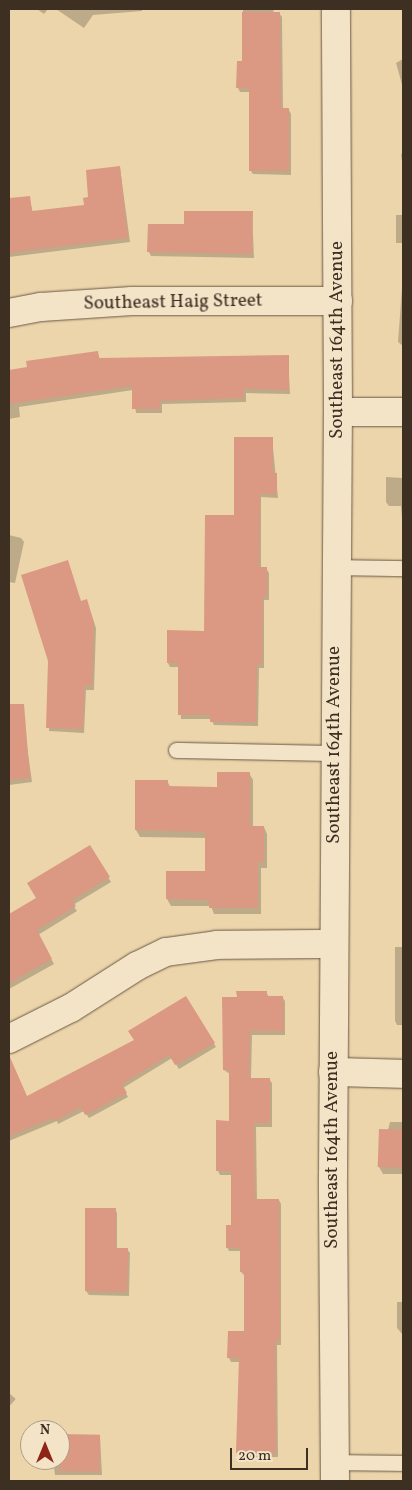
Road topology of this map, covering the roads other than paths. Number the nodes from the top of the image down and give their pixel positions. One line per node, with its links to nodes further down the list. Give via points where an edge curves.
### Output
1 (336, 9): 2 (street, Southeast 164th Avenue)
2 (338, 301): 3 (street, Southeast Haig Street, via 132,301 41,307); 4 (street, Southeast 164th Avenue)
3 (9, 314)
4 (338, 412): 5 (street); 6 (street, Southeast 164th Avenue)
5 (403, 412)
6 (337, 567): 7 (lane); 9 (street, Southeast 164th Avenue)
7 (403, 568)
8 (176, 750): 9 (lane)
9 (335, 753): 10 (street, Southeast 164th Avenue)
10 (334, 944): 11 (street, via 217,945 166,952 137,966 71,1008); 12 (street, Southeast 164th Avenue)
11 (9, 1039)
12 (333, 1072): 13 (street); 15 (street, Southeast 164th Avenue)
13 (403, 1074)
14 (403, 1463): 15 (lane)
15 (334, 1472)

